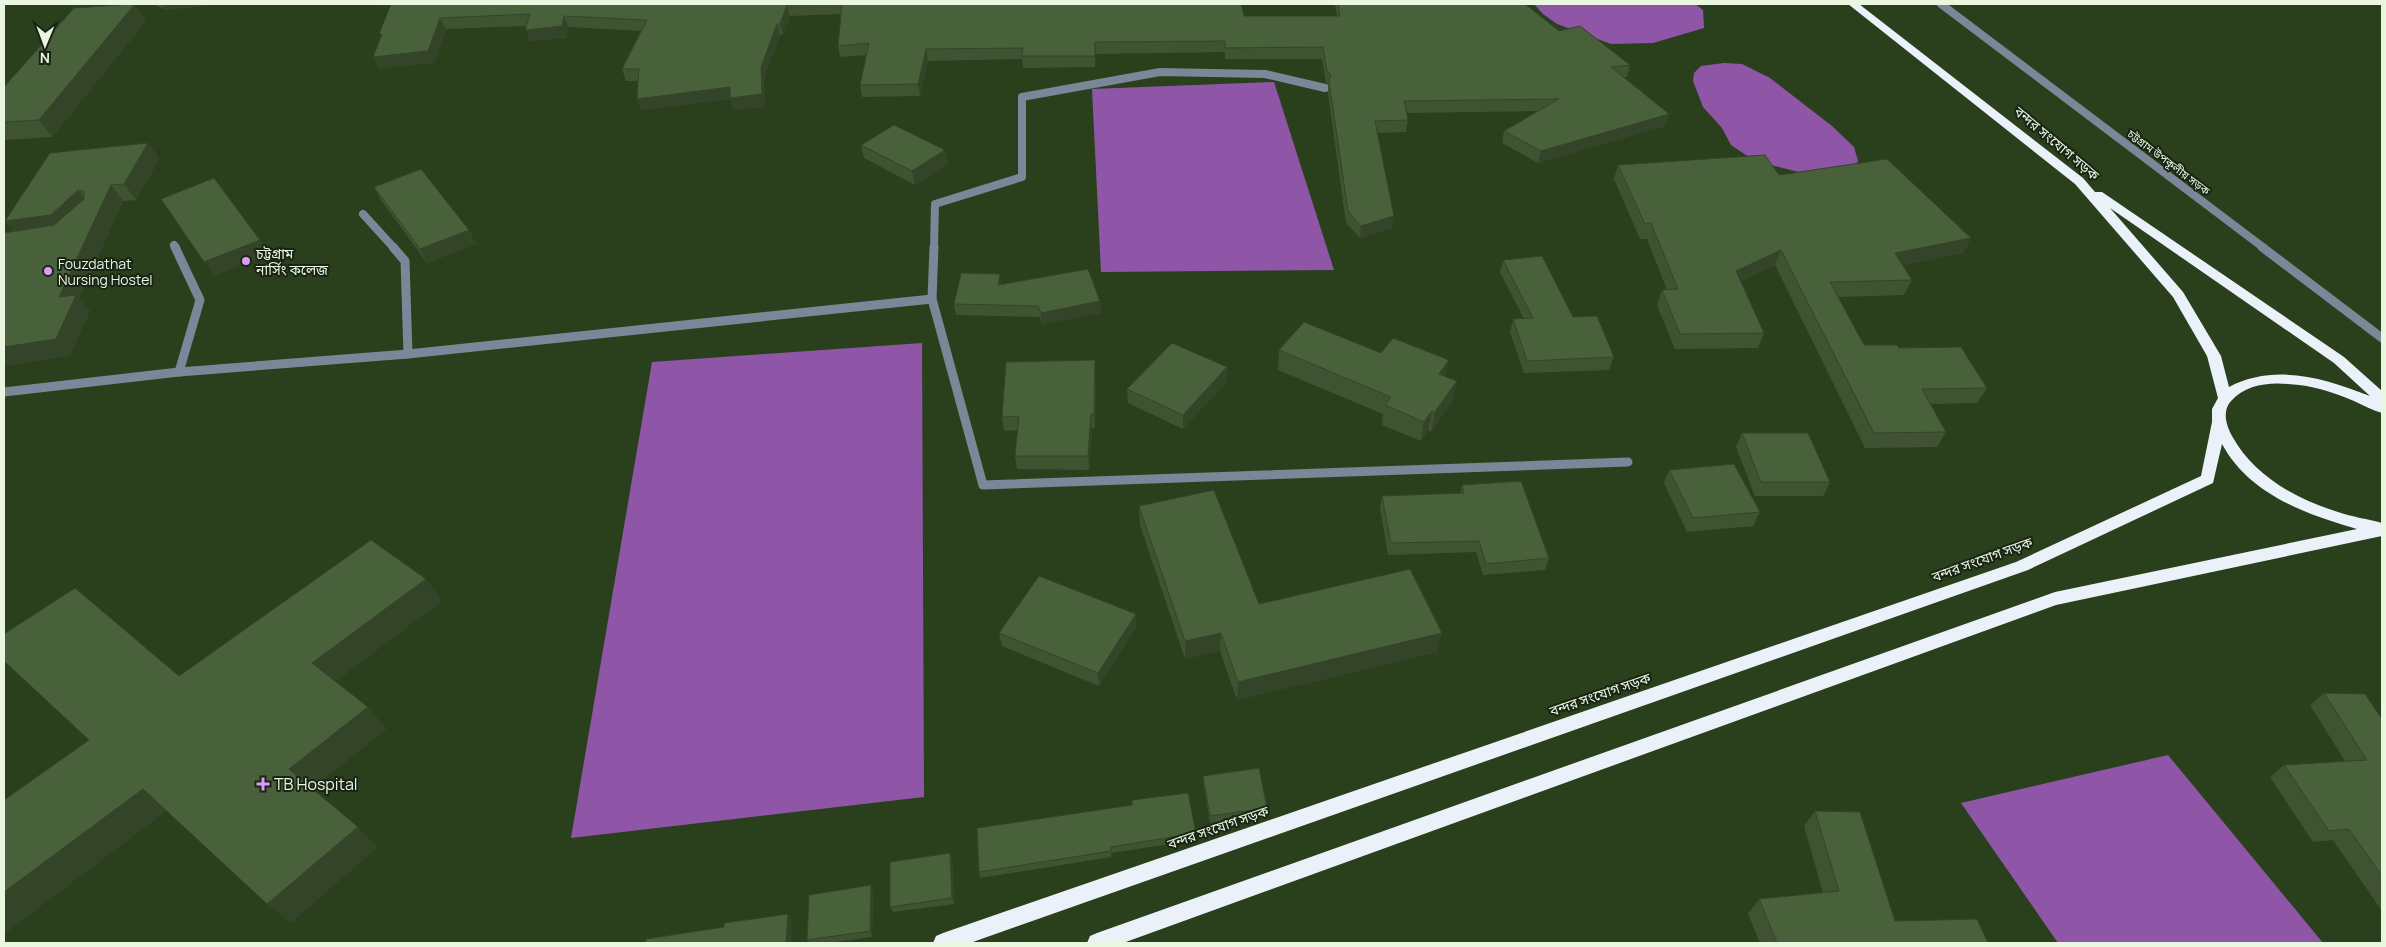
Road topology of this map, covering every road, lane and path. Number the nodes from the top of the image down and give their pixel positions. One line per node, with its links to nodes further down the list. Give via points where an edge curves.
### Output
1 (1853, 4): 4 (highway, বন্দর সংযোগ সড়ক)
2 (1941, 4): 8 (street, চট্টগ্রাম উপকূলীয় সড়ক)
3 (1325, 88): 7 (street, via 1264,74 1160,72 1022,97 1022,177 935,204)
4 (2079, 181): 12 (highway, বন্দর সংযোগ সড়ক, via 2178,295 2214,356); 13 (highway, via 2339,360)
5 (364, 214): 9 (street, via 404,261)
6 (174, 245): 10 (street, via 200,300)
7 (932, 300): 9 (street); 16 (street, via 983,485)
8 (2382, 338)
9 (408, 354): 10 (street)
10 (179, 372): 11 (street)
11 (4, 392)
12 (2225, 398): 14 (highway, via 2241,386 2266,380 2297,380 2332,387); 15 (highway, via 2219,409)
13 (2382, 399)
14 (2382, 408)
15 (2219, 423): 17 (highway, via 2228,445 2247,468 2276,490 2310,509); 18 (highway, বন্দর সংযোগ সড়ক, via 2208,479 2022,566)
16 (1628, 462)
17 (2382, 530): 19 (highway, via 2055,599)
18 (943, 943)
19 (1097, 943)

